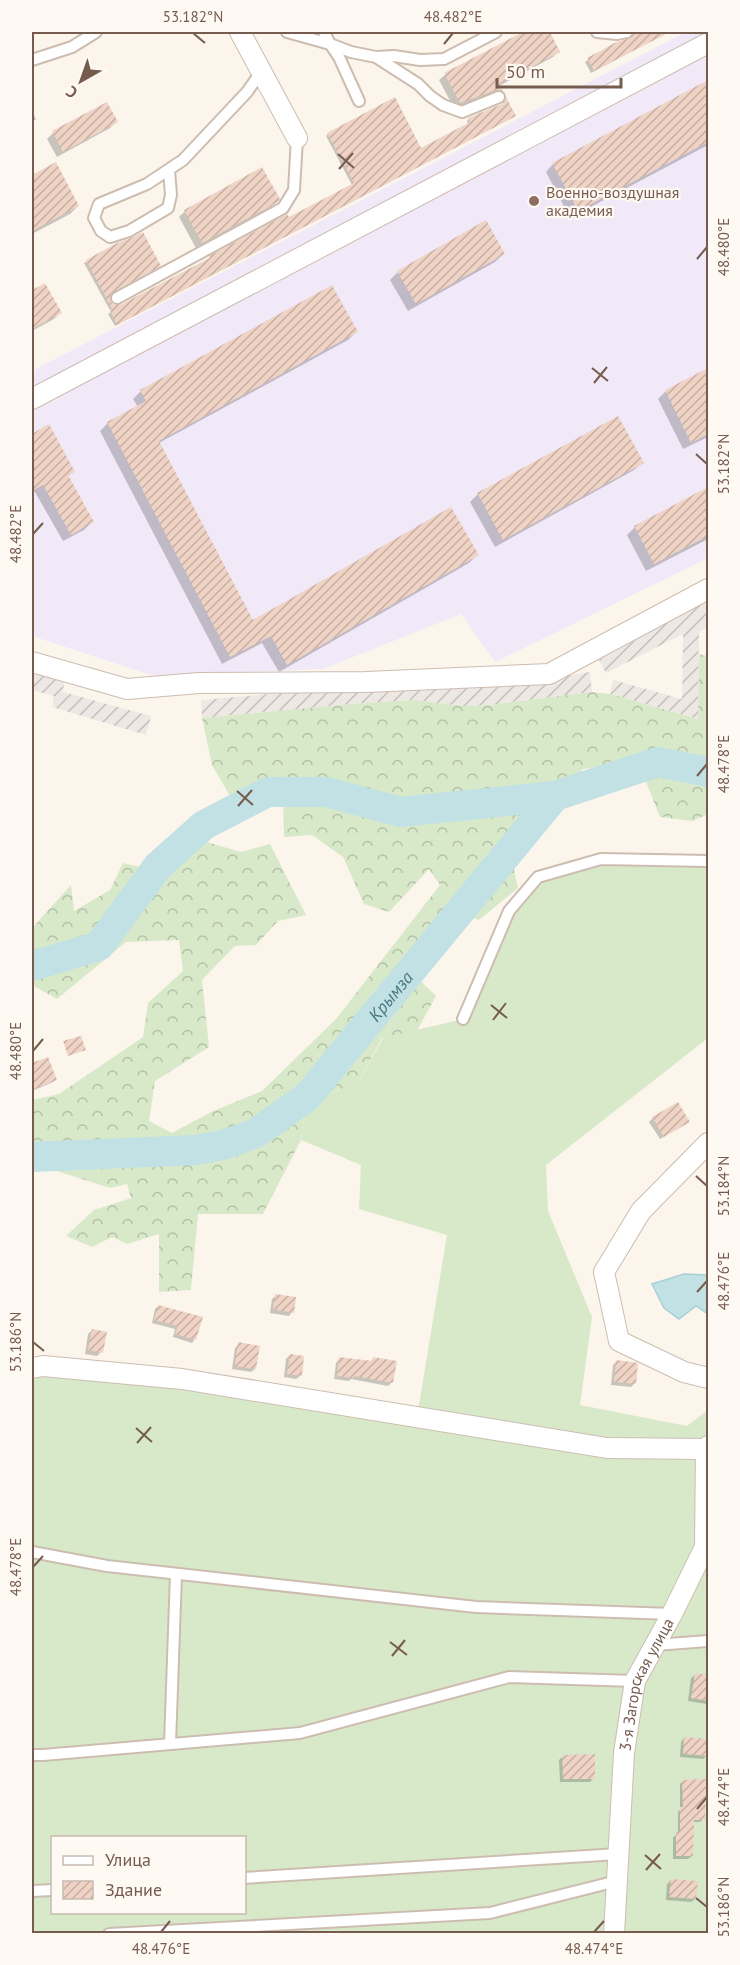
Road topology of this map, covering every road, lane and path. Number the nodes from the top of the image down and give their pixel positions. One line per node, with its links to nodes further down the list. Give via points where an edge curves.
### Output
1 (96, 32): 11 (lane, via 72,47)
2 (240, 32): 12 (street)
3 (287, 32): 9 (lane)
4 (324, 32): 9 (lane)
5 (496, 32): 10 (lane, via 444,59)
6 (597, 32): 7 (lane)
7 (627, 32)
8 (708, 43): 18 (street)
9 (330, 44): 10 (lane); 14 (lane)
10 (376, 57): 13 (lane, via 443,105 462,112)
11 (32, 60)
12 (261, 72): 15 (street); 16 (lane, via 220,122)
13 (499, 97)
14 (358, 101)
15 (297, 138): 17 (lane, via 294,190 283,208)
16 (169, 170): 16 (lane, via 99,204 94,218 101,231 110,237 129,231 168,208)
17 (117, 298)
18 (32, 399)
19 (708, 588): 20 (street, via 549,674 366,682 199,683 127,689)
20 (32, 662)
21 (708, 861): 22 (lane, via 601,859 538,878 509,911)
22 (463, 1019)
23 (708, 1143): 25 (street, via 641,1211 604,1272 619,1341 684,1372)
24 (32, 1368): 26 (street, via 182,1379 607,1448)
25 (708, 1378)
26 (707, 1448): 29 (street, 3-я Загорская улица, via 705,1547)
27 (32, 1552): 28 (lane)
28 (176, 1574): 29 (lane, via 476,1607); 33 (lane)
29 (672, 1614): 31 (street, 3-я Загорская улица)
30 (708, 1641): 31 (lane)
31 (655, 1645): 32 (street, 3-я Загорская улица)
32 (635, 1681): 33 (lane, via 508,1677 300,1733); 35 (street, 3-я Загорская улица, via 624,1753)
33 (170, 1744): 34 (lane)
34 (32, 1755)
35 (618, 1854): 36 (lane); 37 (street, 3-я Загорская улица)
36 (246, 1878)
37 (617, 1881): 40 (lane, via 490,1913); 41 (street, 3-я Загорская улица)
38 (51, 1890): 39 (lane)
39 (32, 1891)
40 (109, 1934)
41 (614, 1934)

